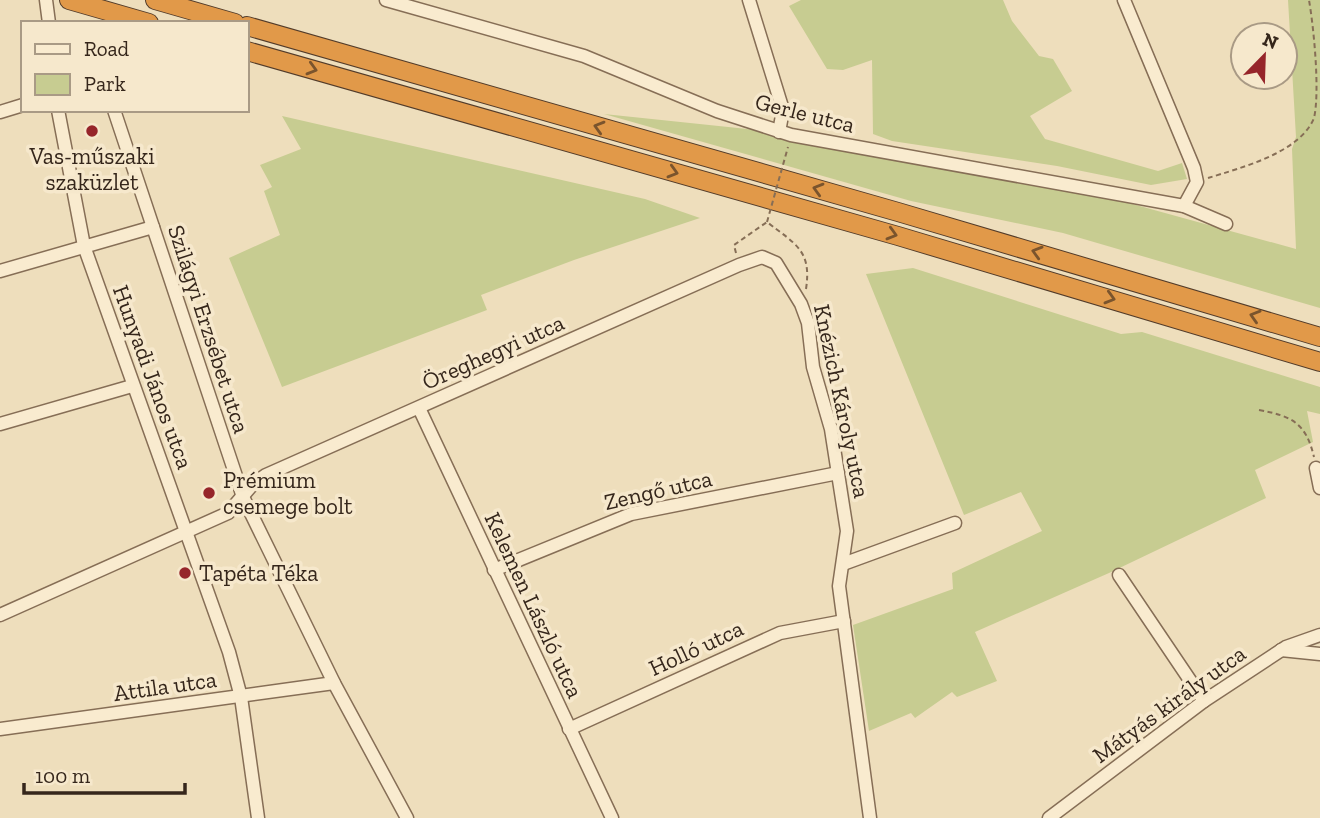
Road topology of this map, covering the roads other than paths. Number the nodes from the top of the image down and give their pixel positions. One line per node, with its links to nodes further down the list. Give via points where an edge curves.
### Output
1 (46, 0): 7 (street)
2 (69, 0): 8 (highway)
3 (155, 0): 9 (highway)
4 (386, 0): 16 (street, Gerle utca, via 584,56)
5 (749, 0): 16 (street, via 783,110)
6 (1124, 0): 17 (street, via 1197,182)
7 (49, 21)
8 (142, 21)
9 (228, 21)
10 (248, 26): 23 (highway, one-way to 10, via 912,215)
11 (248, 51): 24 (highway, one-way to 24, via 898,236)
12 (21, 106): 13 (street)
13 (0, 111)
14 (58, 112): 20 (street, Hunyadi János utca)
15 (115, 112): 19 (street, Szilágyi Erzsébet utca)
16 (779, 132): 17 (street, Gerle utca)
17 (1184, 206): 18 (street, Gerle utca)
18 (1226, 224)
19 (153, 227): 20 (street); 31 (street, Szilágyi Erzsébet utca)
20 (84, 246): 22 (street); 25 (street, Hunyadi János utca)
21 (768, 258): 26 (street, Öreghegyi utca, via 739,265); 29 (street, Knézich Károly utca, via 780,268 802,303)
22 (0, 271)
23 (1320, 337)
24 (1320, 362)
25 (132, 386): 27 (street); 33 (street, Hunyadi János utca)
26 (419, 408): 31 (street, Öreghegyi utca, via 266,475); 35 (street, Kelemen László utca)
27 (0, 424)
28 (1316, 468): 30 (street)
29 (838, 473): 34 (street, Knézich Károly utca, via 847,531); 35 (street, Zengő utca, via 631,514)
30 (1320, 488)
31 (243, 497): 33 (street, Öreghegyi utca, via 228,513); 42 (street, Szilágyi Erzsébet utca)
32 (955, 523): 34 (street)
33 (187, 533): 37 (street, Öreghegyi utca); 43 (street, Hunyadi János utca, via 216,608)
34 (843, 564): 38 (street, Knézich Károly utca, via 839,586)
35 (494, 570): 45 (street, Kelemen László utca)
36 (1119, 575): 44 (street)
37 (0, 615)
38 (844, 621): 45 (street, Holló utca, via 780,633); 50 (street, Knézich Károly utca)
39 (1320, 635): 40 (street, Mátyás király utca)
40 (1281, 650): 41 (street); 44 (street, Mátyás király utca)
41 (1320, 654)
42 (334, 683): 43 (street, Attila utca); 48 (street, Szilágyi Erzsébet utca)
43 (241, 697): 46 (street, Attila utca); 47 (street, Hunyadi János utca)
44 (1203, 701): 51 (street, Mátyás király utca)
45 (569, 729): 49 (street, Kelemen László utca)
46 (0, 730)
47 (258, 818)
48 (407, 818)
49 (612, 818)
50 (870, 818)
51 (1049, 818)

